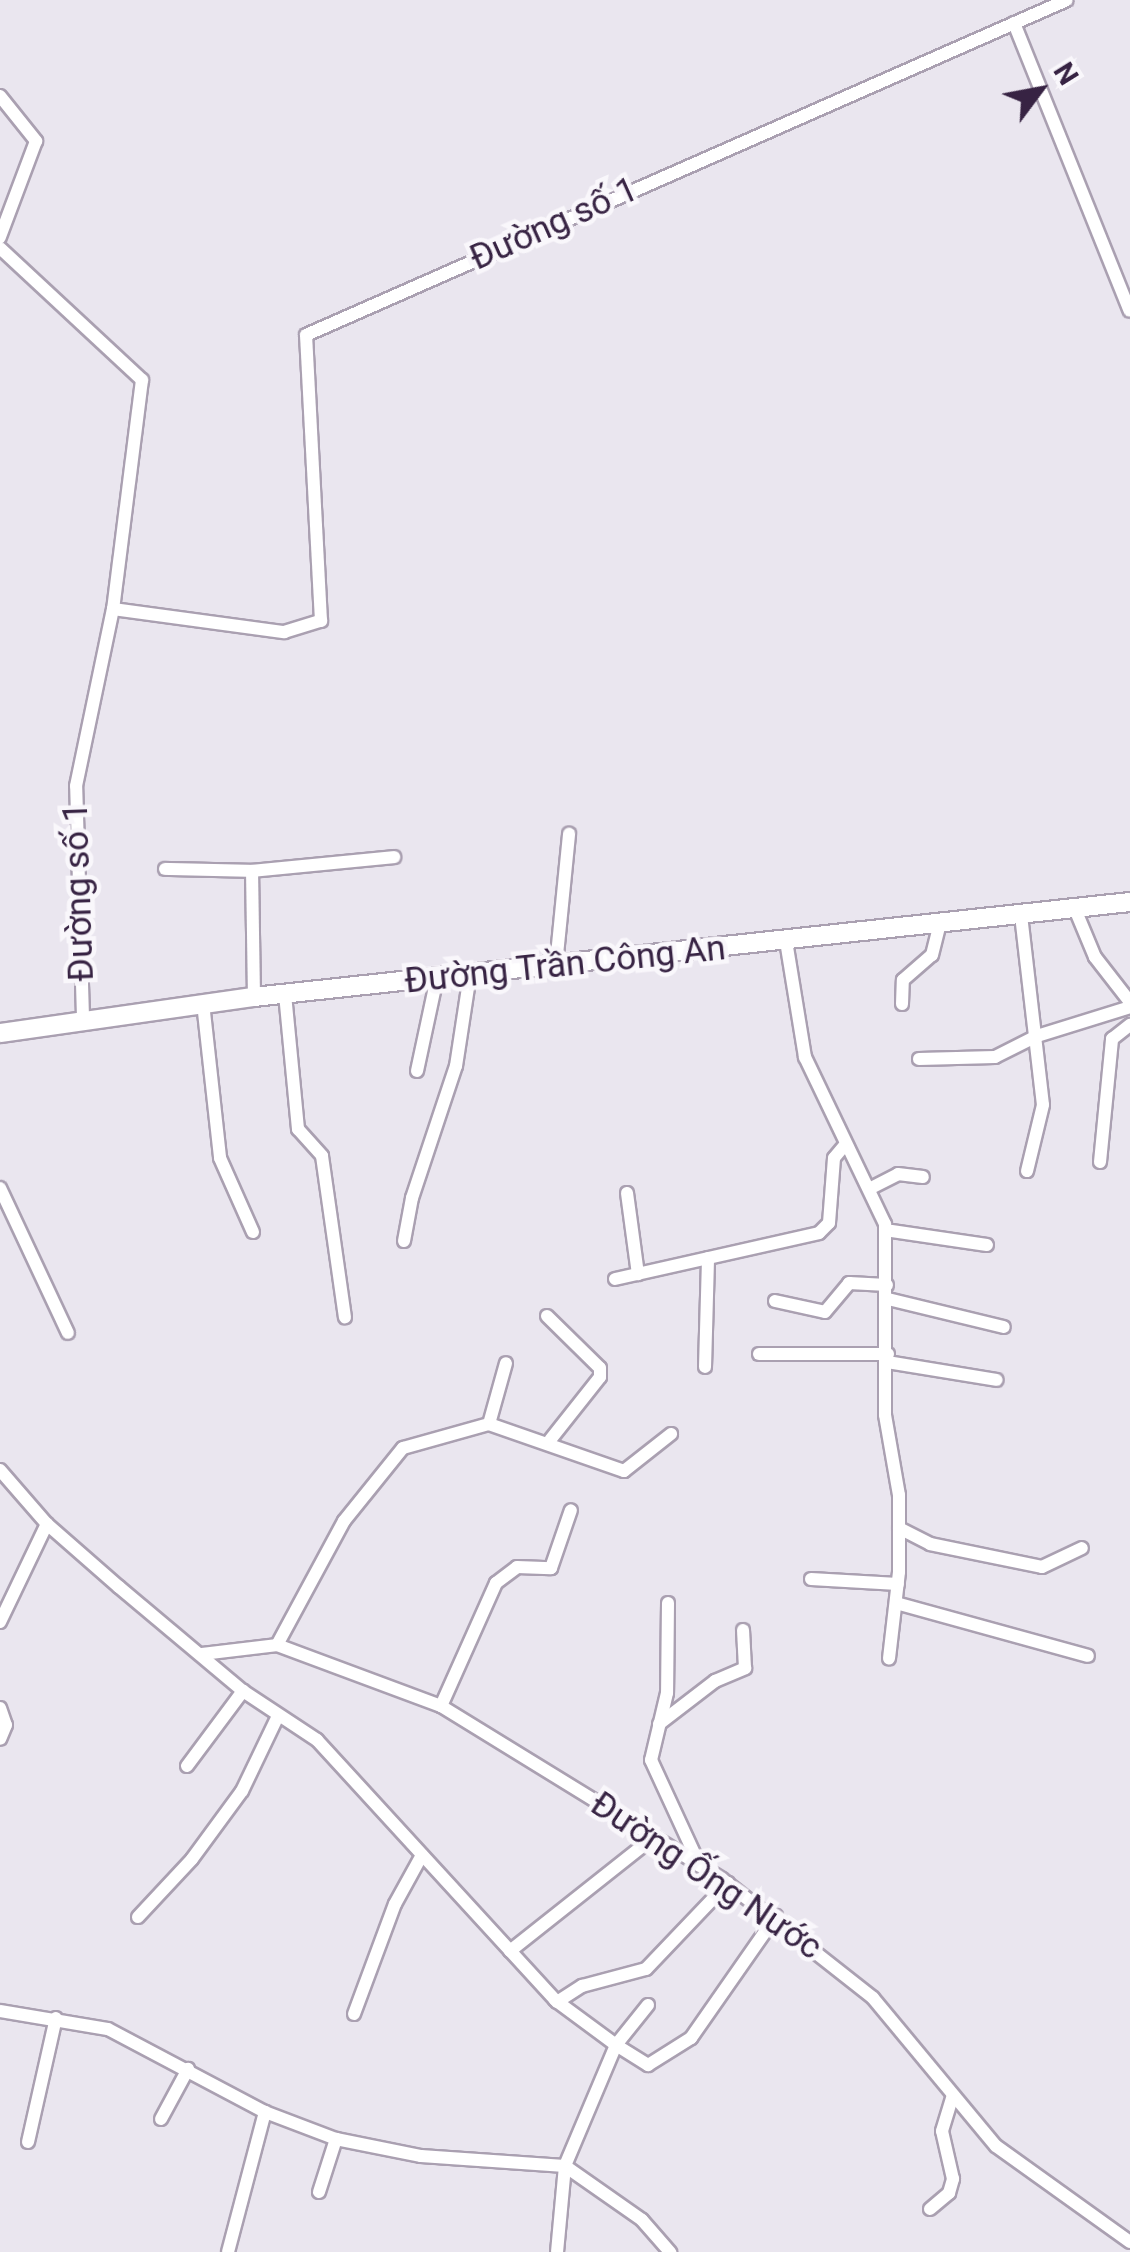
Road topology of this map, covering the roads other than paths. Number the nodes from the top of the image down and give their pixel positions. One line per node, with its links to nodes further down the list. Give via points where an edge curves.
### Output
1 (1066, 0): 2 (street, Đường số 1)
2 (1014, 23): 6 (street); 7 (street, Đường số 1, via 306,335 321,621 284,632)
3 (0, 96): 4 (street, via 36,141)
4 (0, 237)
5 (0, 248): 7 (street, Đường số 1, via 142,380)
6 (1130, 311)
7 (113, 609): 25 (street, Đường số 1, via 76,786)
8 (569, 834): 17 (street)
9 (394, 858): 11 (street)
10 (165, 870): 11 (street)
11 (252, 870): 21 (street)
12 (1130, 902): 13 (main road, Đường Trần Công An)
13 (1076, 909): 14 (main road, Đường Trần Công An); 24 (street, via 1095,957)
14 (1021, 915): 15 (main road, Đường Trần Công An); 28 (street)
15 (940, 924): 16 (main road, Đường Trần Công An); 23 (street, via 932,955 903,980)
16 (786, 941): 17 (main road, Đường Trần Công An); 31 (street, via 805,1057)
17 (556, 966): 18 (main road, Đường Trần Công An)
18 (470, 975): 19 (main road, Đường Trần Công An); 40 (street, via 456,1066)
19 (437, 978): 20 (main road, Đường Trần Công An); 30 (street)
20 (285, 994): 21 (main road, Đường Trần Công An); 48 (street, via 298,1129 322,1156)
21 (254, 996): 22 (main road, Đường Trần Công An)
22 (203, 1003): 25 (main road, Đường Trần Công An); 39 (street, via 220,1158)
23 (902, 1004)
24 (1130, 1005): 28 (street)
25 (83, 1016): 27 (main road, Đường Trần Công An)
26 (1130, 1025): 32 (street, via 1112,1039)
27 (0, 1033)
28 (1036, 1036): 29 (street, via 995,1058); 33 (street, via 1042,1105)
29 (918, 1059)
30 (417, 1071)
31 (844, 1146): 36 (street); 42 (street, via 834,1158 829,1223 819,1233)
32 (1100, 1162)
33 (1026, 1171)
34 (923, 1177): 36 (street, via 898,1174)
35 (0, 1188): 50 (street)
36 (871, 1188): 38 (street)
37 (627, 1193): 43 (street)
38 (885, 1230): 41 (street); 45 (street)
39 (253, 1232)
40 (404, 1241)
41 (988, 1244)
42 (708, 1258): 43 (street); 54 (street)
43 (638, 1274): 44 (street)
44 (615, 1279)
45 (887, 1292): 46 (street, via 850,1283 825,1312); 49 (street); 52 (street)
46 (775, 1301)
47 (548, 1316): 58 (street, via 597,1361 600,1377)
48 (345, 1317)
49 (1004, 1327)
50 (68, 1333)
51 (759, 1354): 52 (street)
52 (887, 1358): 55 (street); 62 (street, via 885,1415)
53 (506, 1363): 56 (street)
54 (705, 1368)
55 (996, 1380)
56 (489, 1424): 58 (street); 70 (street, via 396,1452 344,1521)
57 (671, 1434): 58 (street, via 624,1471 608,1471)
58 (550, 1440)
59 (2, 1476): 61 (street)
60 (570, 1510): 75 (street, via 551,1568 517,1567 496,1583)
61 (47, 1524): 68 (street); 71 (street)
62 (899, 1528): 63 (street, via 930,1544 1042,1567); 65 (street)
63 (1082, 1548)
64 (811, 1579): 65 (street)
65 (898, 1584): 67 (street)
66 (668, 1603): 78 (street, via 672,1640)
67 (896, 1604): 72 (street); 73 (street)
68 (0, 1622)
69 (743, 1630): 78 (street, via 745,1668 715,1680 682,1713)
70 (278, 1645): 71 (street, Đường Ống Nước); 75 (street, Đường Ống Nước)
71 (202, 1654): 74 (street)
72 (1088, 1656)
73 (889, 1658)
74 (242, 1691): 77 (street); 80 (street)
75 (441, 1706): 81 (street, Đường Ống Nước)
76 (0, 1708): 79 (street, via 6,1725)
77 (278, 1716): 82 (street, via 317,1740); 85 (street, via 242,1791 192,1859)
78 (660, 1724): 83 (street, via 651,1760)
79 (0, 1740)
80 (187, 1766)
81 (654, 1837): 83 (street, Đường Ống Nước); 87 (street)
82 (422, 1855): 87 (street); 91 (street, via 395,1904)
83 (700, 1866): 84 (street, Đường Ống Nước)
84 (728, 1884): 86 (street, Đường Ống Nước); 88 (street, via 646,1970 582,1986)
85 (138, 1916)
86 (776, 1916): 93 (street, via 677,2051 648,2065); 95 (street, Đường Ống Nước, via 873,1998)
87 (510, 1951): 88 (street)
88 (557, 2002): 93 (street)
89 (648, 2005): 93 (street)
90 (0, 2011): 92 (street)
91 (354, 2014)
92 (56, 2018): 94 (street, via 108,2029); 99 (street)
93 (616, 2044): 100 (street)
94 (188, 2069): 96 (street); 97 (street)
95 (953, 2096): 102 (street, via 942,2131 953,2179 950,2193); 103 (street, Đường Ống Nước, via 996,2146)
96 (264, 2112): 98 (street); 104 (street)
97 (161, 2120)
98 (336, 2139): 100 (street, via 422,2156); 101 (street)
99 (28, 2142)
100 (566, 2166): 105 (street); 106 (street, via 642,2220)
101 (319, 2192)
102 (930, 2209)
103 (1130, 2242)
104 (228, 2252)
105 (557, 2252)
106 (670, 2252)

